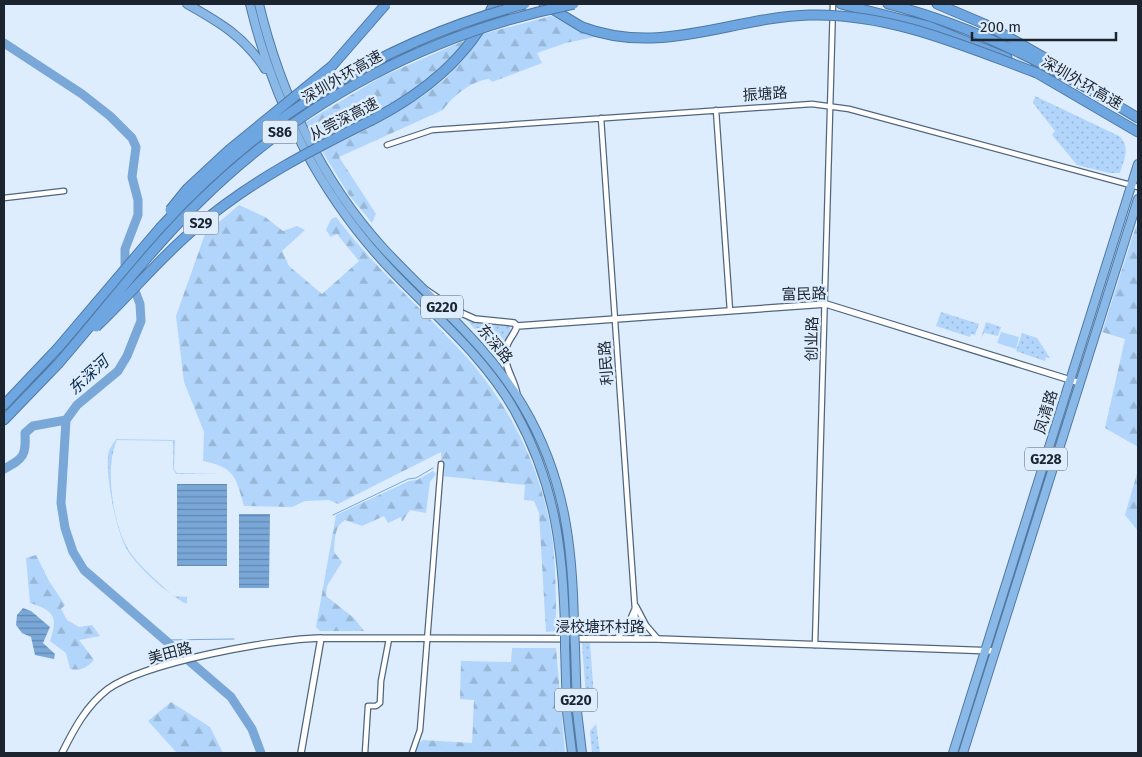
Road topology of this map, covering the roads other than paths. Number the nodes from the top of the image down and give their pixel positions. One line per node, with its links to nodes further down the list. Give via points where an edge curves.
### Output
1 (187, 4): 14 (highway, via 242,39)
2 (250, 4): 14 (highway, 东深路 / G220)
3 (259, 4): 28 (highway, 东深路 / G220, via 282,80 334,184 366,228)
4 (386, 4): 27 (highway, S29, bridge, via 332,66 244,137 193,184 176,201)
5 (494, 4): 33 (highway, 从莞深高速 / S29, bridge, via 470,42 442,74 417,94 283,166 215,212 182,239)
6 (525, 4): 27 (highway, 深圳外环高速 / S86, bridge, via 468,20 414,42 369,63 326,89 250,142 206,180)
7 (544, 4): 13 (highway, bridge, via 582,27 618,38 655,40 784,17 849,17 886,22)
8 (574, 4): 33 (highway, 深圳外环高速 / S86, bridge, via 496,23 427,48 374,72 287,126 193,208)
9 (833, 4): 15 (street, 创业路)
10 (841, 4): 13 (highway, 深圳外环高速, bridge, via 942,31)
11 (888, 4): 16 (highway, 深圳外环高速, via 943,20 1004,45)
12 (937, 4): 16 (highway, via 1027,47)
13 (1037, 73): 20 (highway, 深圳外环高速)
14 (273, 81): 54 (highway, 东深路 / G220, bridge, via 301,143 337,207 376,254 475,354 522,423 542,468 556,516 562,559 567,712)
15 (831, 105): 17 (street, 振塘路); 23 (street, 振塘路); 29 (street, 创业路)
16 (1118, 105): 19 (highway, 深圳外环高速)
17 (716, 110): 18 (street, 振塘路); 30 (street)
18 (601, 118): 21 (street, 振塘路, via 432,130); 31 (street, 利民路)
19 (1138, 118)
20 (1138, 132)
21 (387, 145)
22 (1138, 164): 23 (highway, 凤清路 / G228)
23 (1135, 186): 34 (highway, 凤清路 / G228)
24 (64, 191): 25 (street)
25 (4, 198)
26 (1138, 199): 35 (highway, 凤清路 / G228)
27 (160, 228): 37 (highway, 深圳外环高速 / S29, via 58,348)
28 (423, 288): 32 (street, 富民路, via 468,317); 36 (highway, 东深路 / G220, via 477,343)
29 (826, 304): 30 (street, 富民路); 34 (street, 富民路); 47 (street, 创业路)
30 (730, 311): 31 (street, 富民路)
31 (616, 319): 32 (street, 富民路); 40 (street, 利民路)
32 (517, 326): 36 (street, via 505,354)
33 (58, 364): 38 (highway, 深圳外环高速 / S29)
34 (1070, 380): 35 (street, 富民路); 48 (highway, 凤清路 / G228)
35 (1080, 383): 49 (highway, 凤清路 / G228)
36 (517, 395): 55 (highway, 东深路 / G220, bridge, via 542,442 562,502 571,552 577,711)
37 (4, 405)
38 (4, 420)
39 (441, 464): 43 (street)
40 (636, 606): 44 (street, 利民路, via 626,629); 45 (street, 利民路); 46 (street, 利民路)
41 (321, 638): 42 (street, 浸校塘环村路); 50 (street, 美田路, via 210,655 119,682 97,698 80,720); 51 (street)
42 (389, 639): 43 (street, 浸校塘环村路); 52 (street, via 380,703 368,706)
43 (427, 639): 44 (street, 浸校塘环村路); 53 (street, via 420,730)
44 (616, 639): 45 (street, 浸校塘环村路)
45 (637, 639): 46 (street, 浸校塘环村路)
46 (658, 639): 47 (street, 浸校塘环村路)
47 (815, 644): 48 (street, 浸校塘环村路)
48 (986, 650): 49 (street, 浸校塘环村路); 56 (highway, 凤清路 / G228)
49 (995, 651): 57 (highway, 凤清路 / G228)
50 (62, 753)
51 (301, 753)
52 (365, 753)
53 (412, 753)
54 (572, 753)
55 (582, 753)
56 (953, 753)
57 (963, 753)

